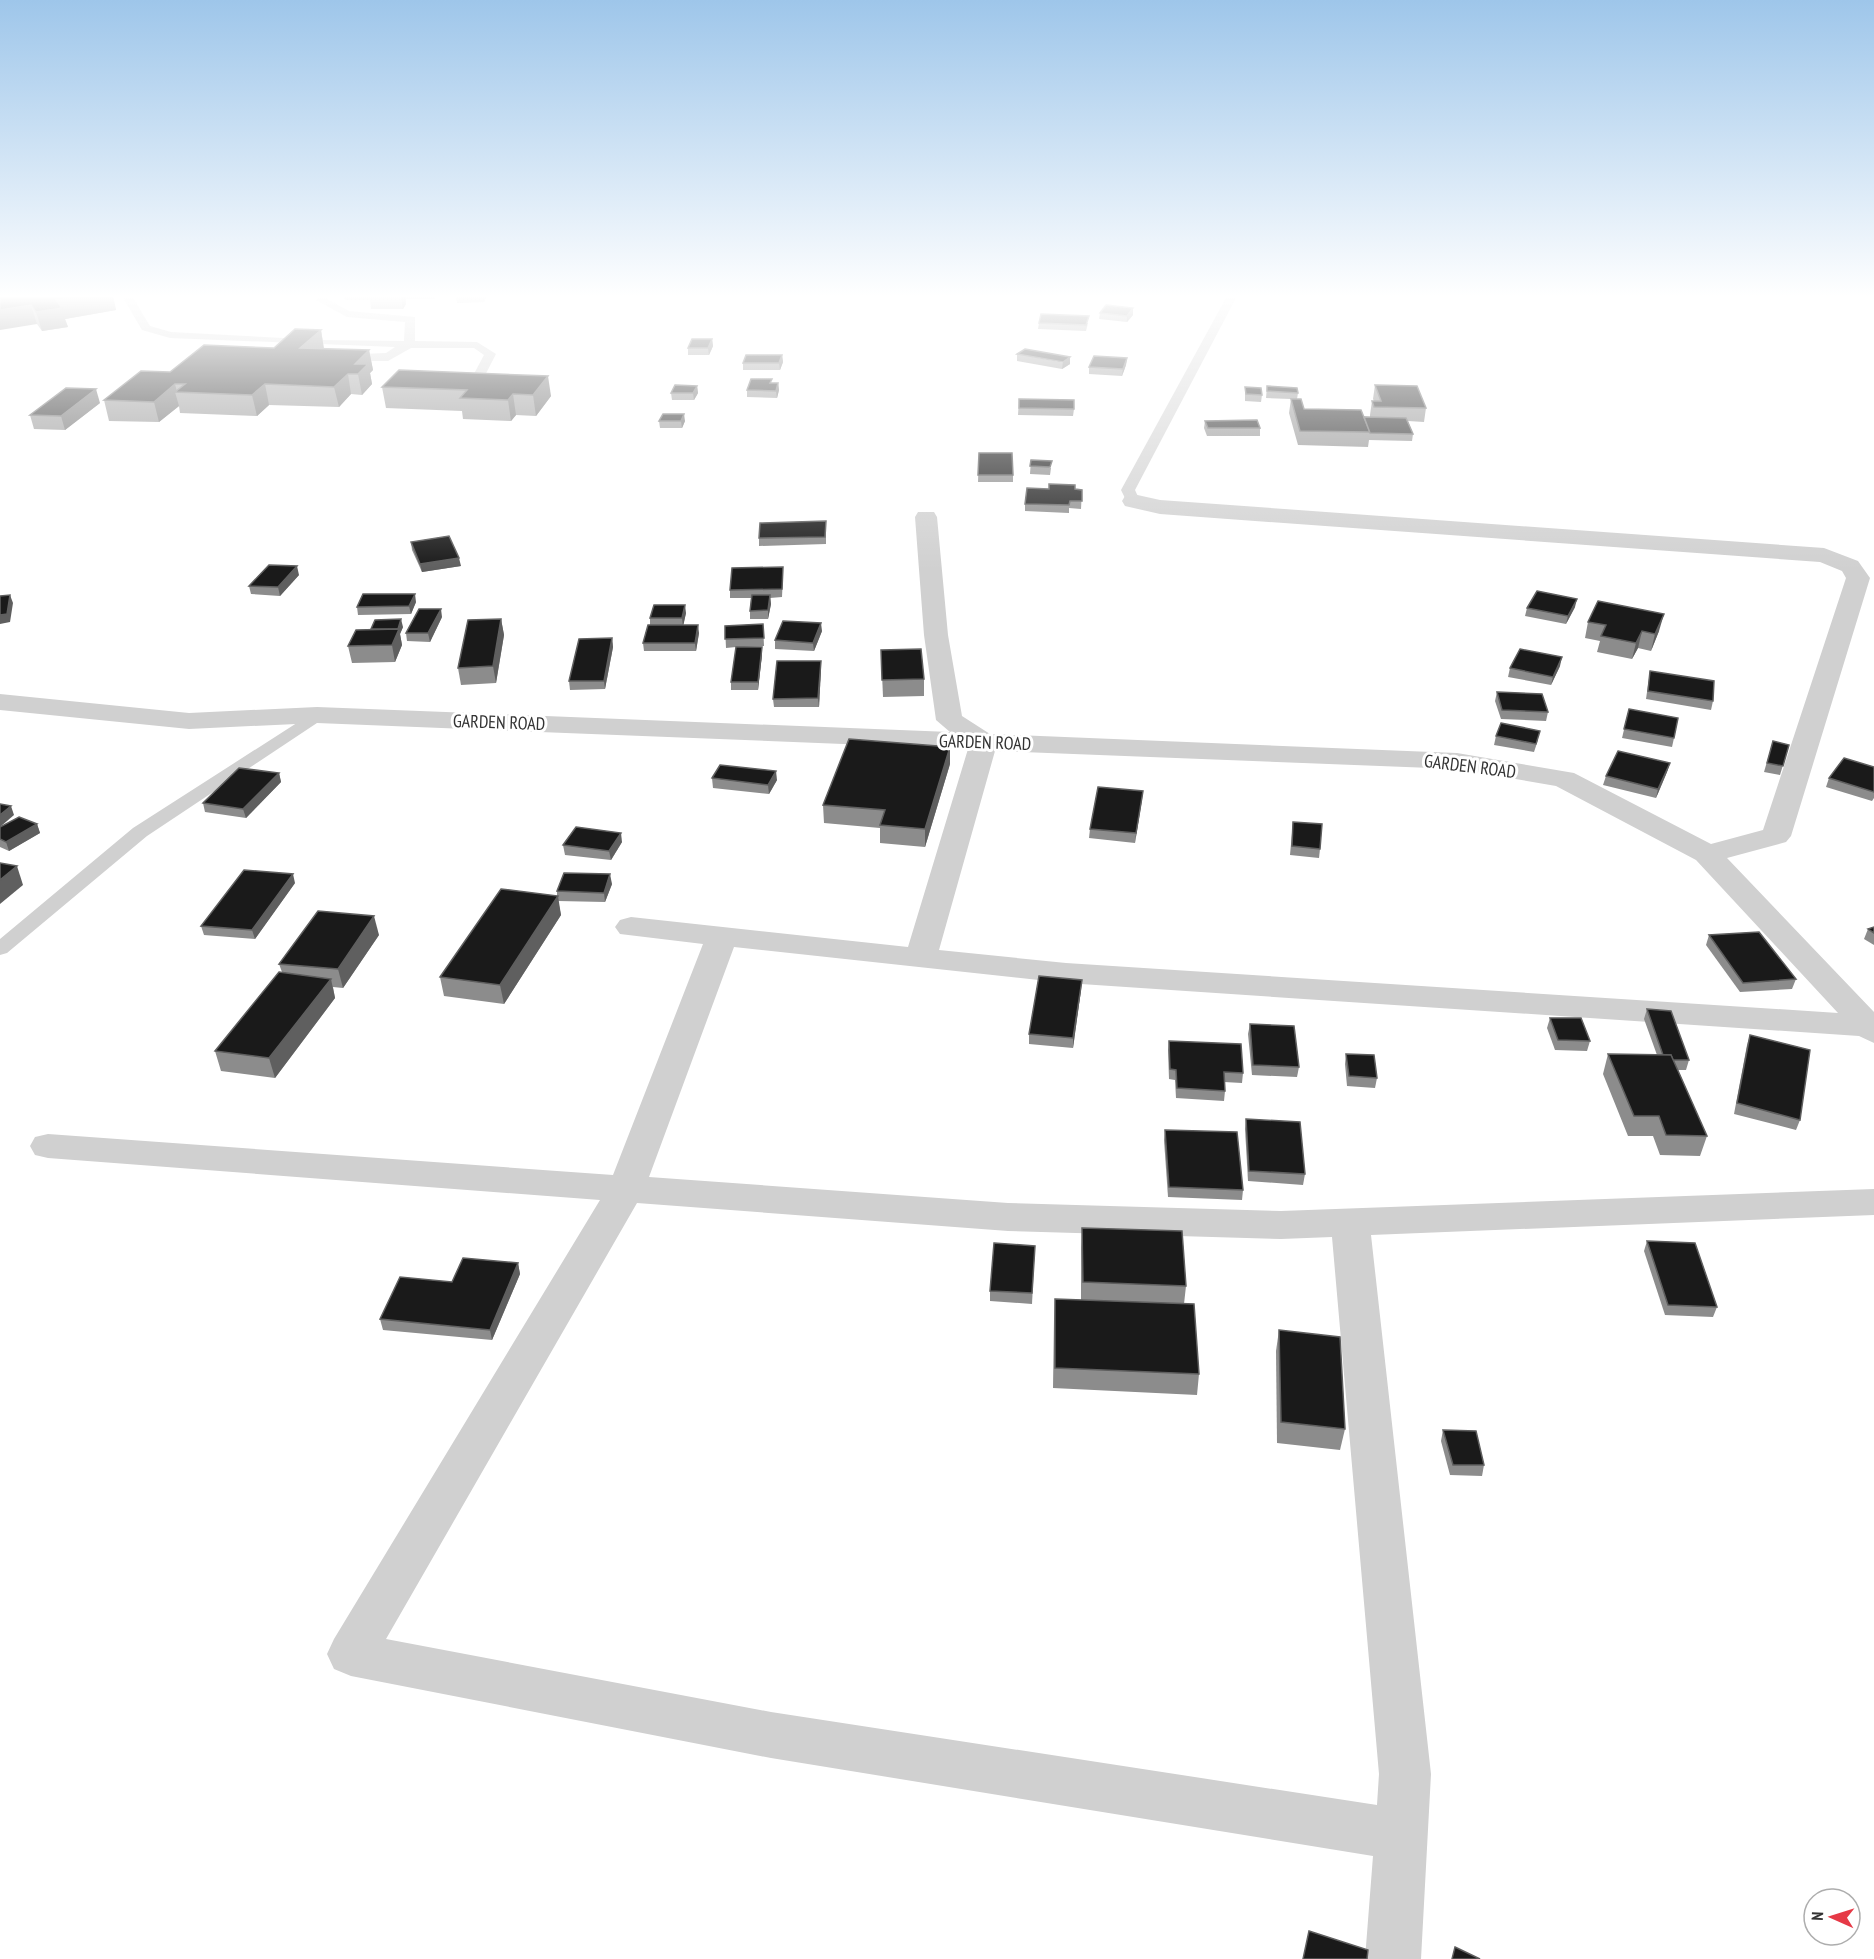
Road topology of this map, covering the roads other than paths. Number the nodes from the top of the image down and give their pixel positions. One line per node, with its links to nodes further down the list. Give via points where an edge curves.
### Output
1 (1183, 387): 2 (lane, via 1128,490)
2 (1133, 501): 7 (street, via 1160,507 1824,555 1850,566 1858,578 1776,836)
3 (926, 517): 6 (street, via 936,634 949,720)
4 (0, 702): 5 (street, GARDEN ROAD, via 189,722)
5 (317, 715): 6 (street, GARDEN ROAD); 10 (lane, via 140,831)
6 (984, 742): 7 (street, GARDEN ROAD, via 1457,761 1564,779); 11 (street)
7 (1707, 854): 12 (street, GARDEN ROAD)
8 (632, 927): 9 (street)
9 (722, 936): 11 (street); 14 (street)
10 (0, 949)
11 (921, 957): 12 (street, via 1066,973)
12 (1871, 1029)
13 (48, 1146): 14 (street)
14 (626, 1189): 16 (street, via 1008,1217 1281,1225); 17 (street, via 351,1654 771,1735)
15 (1874, 1202): 16 (street)
16 (1350, 1222): 17 (street, via 1405,1774)
17 (1401, 1835): 18 (street)
18 (1393, 1959)

